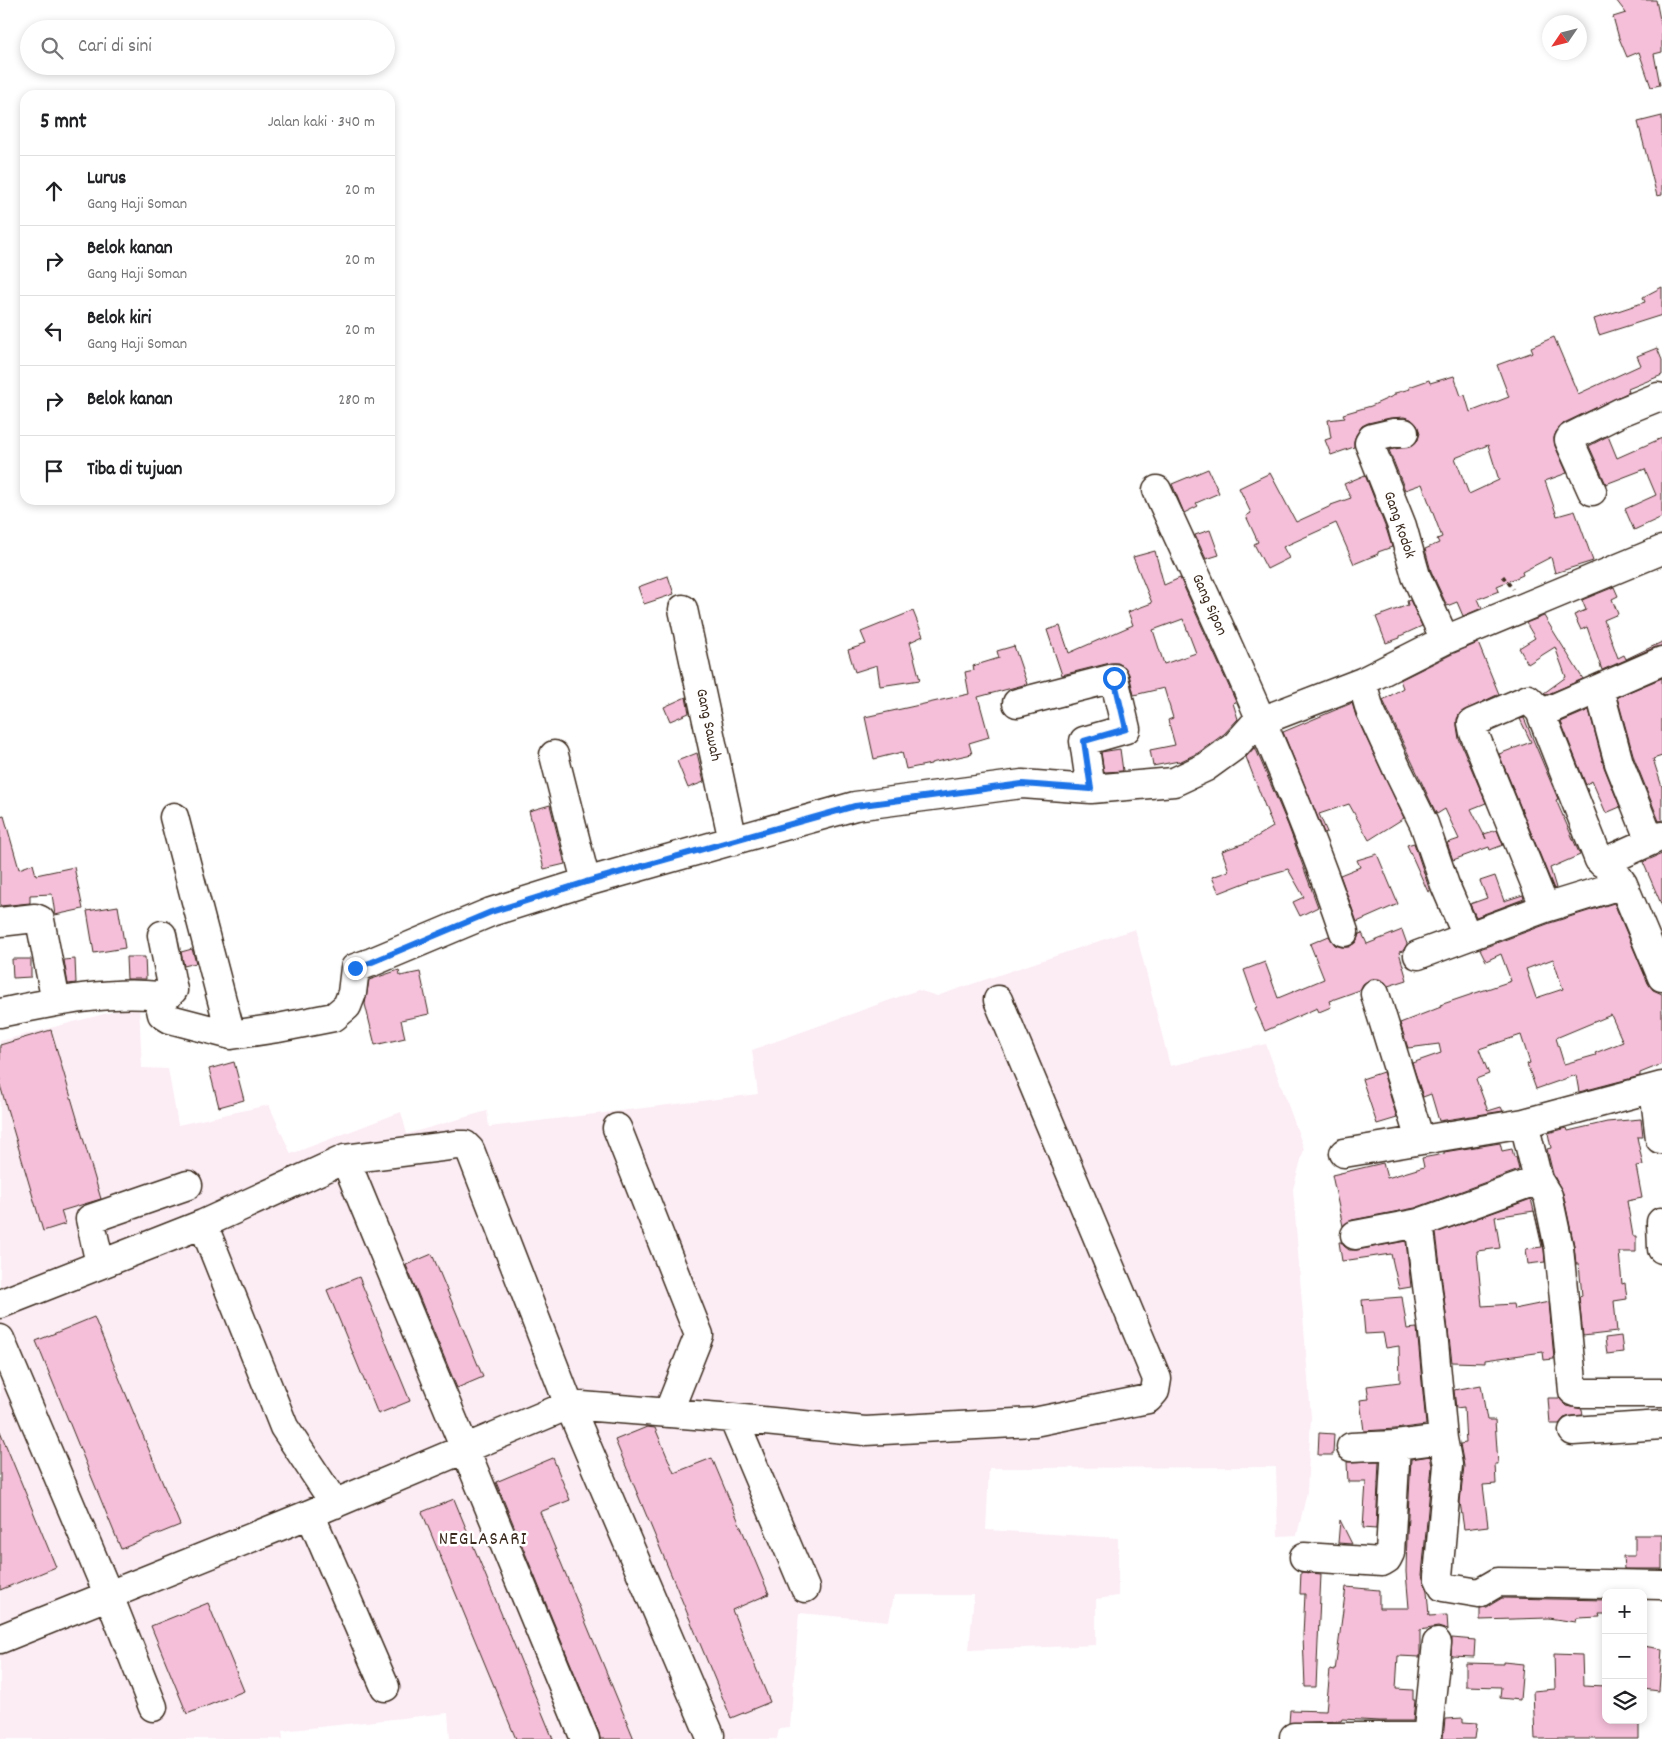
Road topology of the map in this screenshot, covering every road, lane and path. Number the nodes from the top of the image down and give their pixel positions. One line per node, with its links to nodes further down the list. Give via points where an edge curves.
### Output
1 (1662, 398): 4 (street, via 1621,412 1571,437 1569,440)
2 (1404, 432): 7 (street, Gang Kodok, via 1372,438 1369,443 1402,526 1416,576)
3 (1157, 490): 13 (street, Gang Sipon)
4 (1592, 491)
5 (1662, 550): 7 (street)
6 (683, 609): 18 (street, Gang Sawah)
7 (1445, 640): 9 (street)
8 (1662, 661): 10 (street)
9 (1362, 682): 13 (street); 26 (street, via 1370,710 1424,824)
10 (1599, 689): 12 (street, via 1545,712); 17 (street, via 1619,763)
11 (1017, 703): 15 (street, via 1114,678 1126,729 1084,741)
12 (1540, 711): 19 (street); 22 (street, via 1528,699 1475,720 1472,727)
13 (1261, 721): 15 (street, via 1206,767 1174,782); 24 (street, Gang Sipon, via 1325,875)
14 (554, 755): 20 (street)
15 (1091, 789): 18 (street, via 1022,784 855,806)
16 (174, 817): 34 (street)
17 (1656, 838): 19 (street)
18 (733, 841): 20 (street)
19 (1602, 863): 21 (street)
20 (586, 882): 34 (street, via 491,912 355,968 347,1006 334,1017)
21 (1623, 884): 22 (street); 28 (street)
22 (1545, 908): 26 (street)
23 (0, 922): 32 (street, via 40,920)
24 (1344, 932)
25 (162, 935): 30 (street, via 173,990 168,995)
26 (1467, 936): 27 (street)
27 (1418, 955)
28 (1662, 977)
29 (1375, 994): 39 (street)
30 (158, 996): 32 (street, via 136,993); 34 (street, via 162,1014 170,1019)
31 (998, 1000): 55 (street, via 1157,1379 1155,1390 1148,1399 1034,1422 865,1431)
32 (56, 1002): 33 (street)
33 (0, 1013)
34 (231, 1034)
35 (1658, 1087): 36 (street); 38 (street)
36 (1524, 1123): 39 (street); 42 (street)
37 (617, 1128): 54 (street, via 699,1335)
38 (1660, 1139)
39 (1420, 1140): 40 (street)
40 (1344, 1153)
41 (345, 1159): 46 (street); 53 (street, via 457,1145 464,1145 470,1150); 61 (street)
42 (1538, 1180): 45 (street); 52 (street, via 1548,1196 1559,1248 1573,1391)
43 (188, 1185): 49 (street, via 90,1220)
44 (1661, 1222): 48 (street)
45 (1419, 1223): 47 (street); 58 (street)
46 (203, 1224): 49 (street); 62 (street, via 284,1427)
47 (1355, 1235)
48 (1662, 1249)
49 (100, 1264): 50 (street)
50 (0, 1304)
51 (0, 1338): 66 (street)
52 (1662, 1393)
53 (569, 1405): 54 (street); 61 (street); 71 (street)
54 (668, 1413): 55 (street)
55 (733, 1418): 65 (street)
56 (1662, 1425): 57 (street)
57 (1573, 1431)
58 (1443, 1439): 59 (street); 64 (street, via 1448,1465 1438,1576 1442,1587 1479,1593 1498,1582)
59 (1396, 1445): 60 (street); 63 (street, via 1390,1553 1387,1559 1382,1562)
60 (1350, 1447)
61 (465, 1450): 62 (street); 74 (street)
62 (322, 1509): 66 (street); 69 (street)
63 (1304, 1558)
64 (1662, 1585)
65 (805, 1588)
66 (109, 1596): 67 (street); 70 (street)
67 (0, 1639)
68 (1437, 1642): 73 (street)
69 (385, 1687)
70 (153, 1707)
71 (710, 1735)
72 (1294, 1737): 73 (street)
73 (1427, 1738)
74 (585, 1739)

